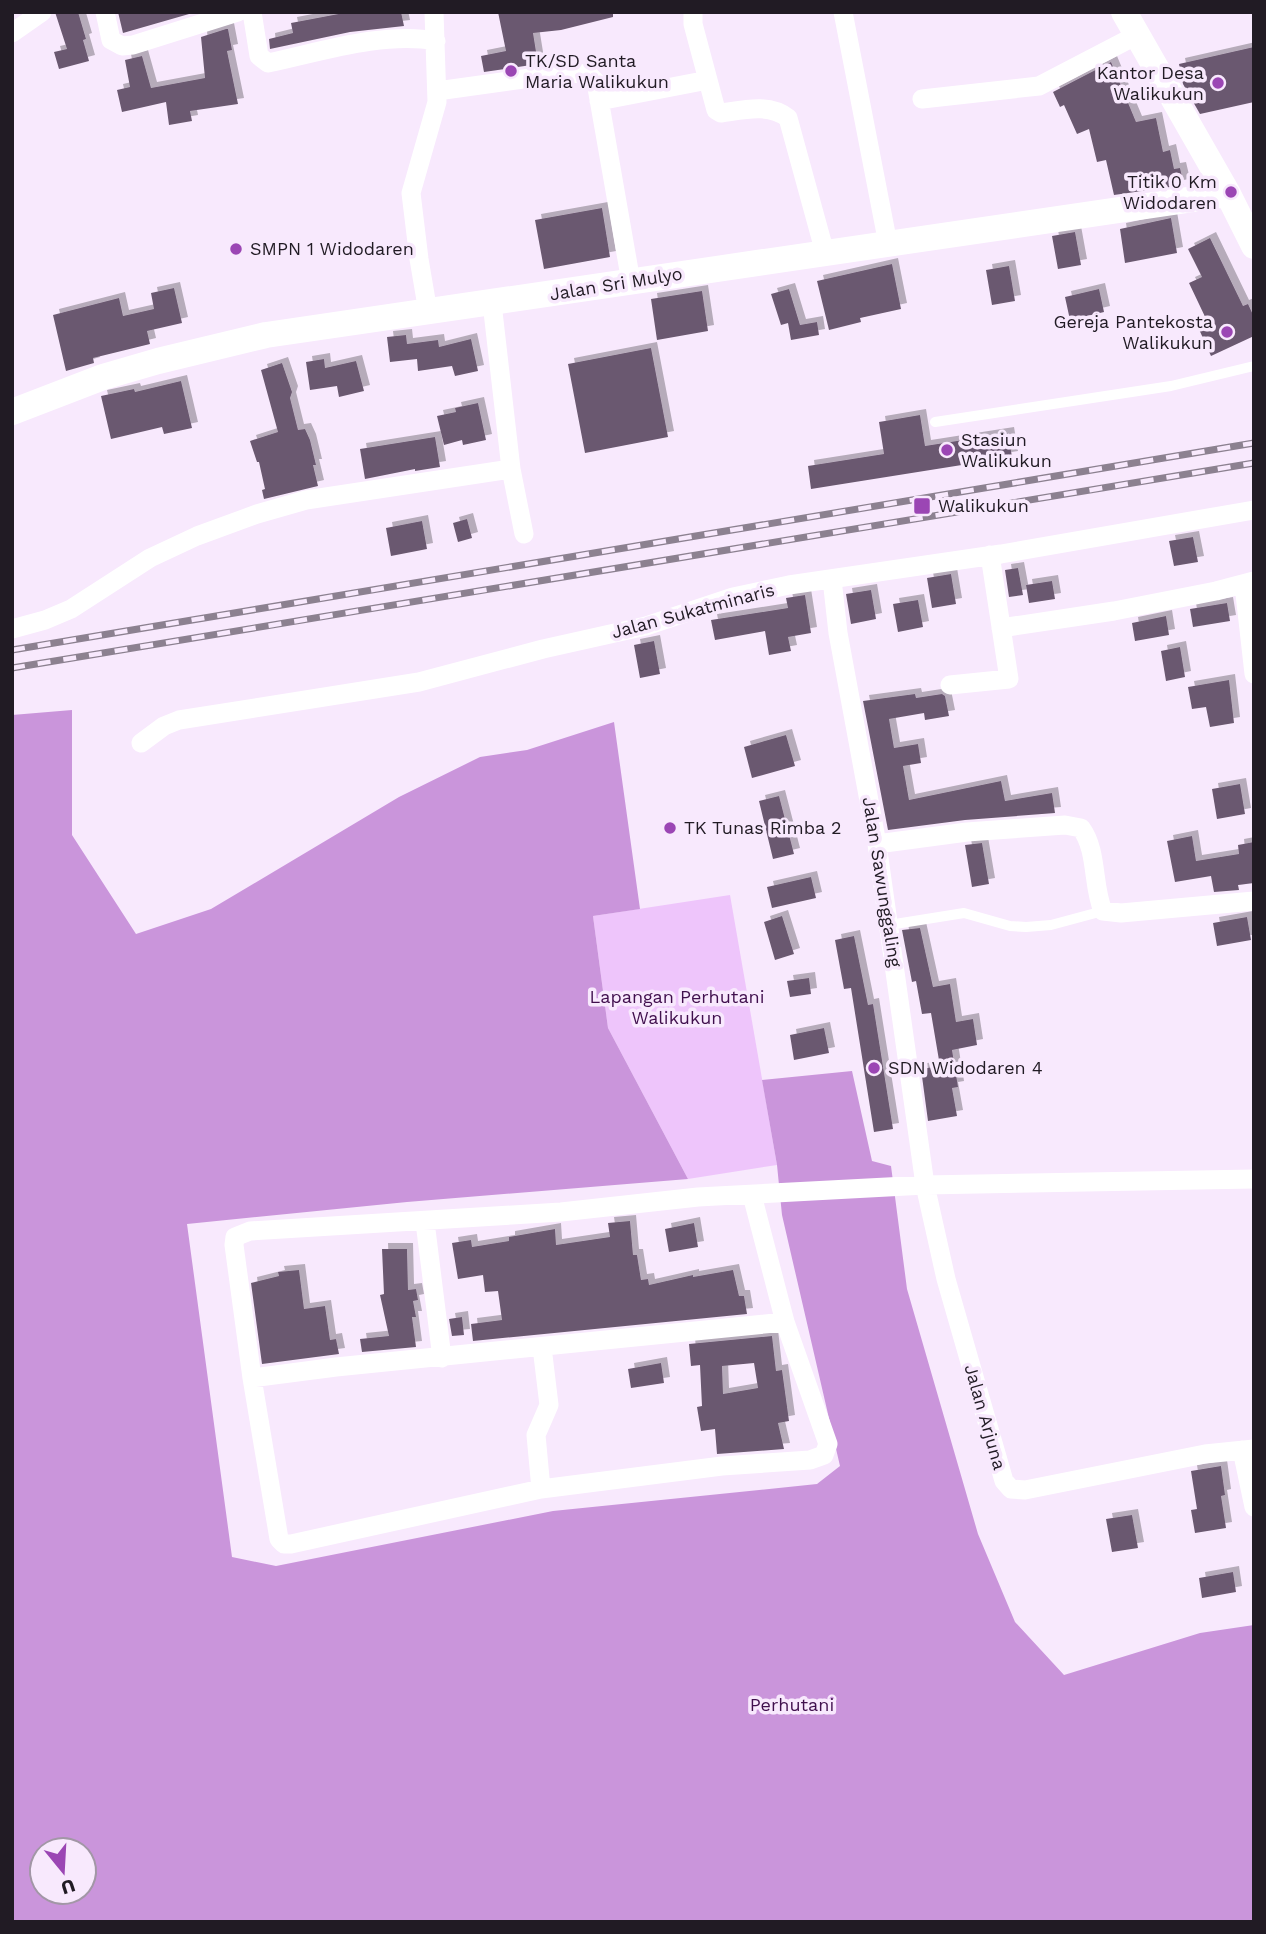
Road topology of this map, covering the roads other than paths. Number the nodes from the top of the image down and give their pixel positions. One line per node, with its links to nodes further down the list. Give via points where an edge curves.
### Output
1 (42, 12): 9 (street)
2 (106, 12): 3 (street, via 111,40 122,46)
3 (238, 12)
4 (253, 12): 11 (street, via 259,56 268,63 373,41)
5 (433, 12): 11 (street)
6 (693, 12): 12 (street)
7 (843, 12): 17 (street)
8 (1124, 12): 10 (main road)
9 (12, 33)
10 (1137, 35): 14 (street, via 1039,86); 16 (main road)
11 (436, 41): 13 (street)
12 (708, 80): 15 (street); 19 (street, via 716,110 721,113 773,109 788,118)
13 (437, 91): 15 (street, via 588,74 596,82); 22 (street, via 411,193)
14 (922, 99)
15 (599, 101): 20 (street)
16 (1228, 194): 17 (main road, Jalan Sri Mulyo); 18 (main road)
17 (888, 244): 19 (main road, Jalan Sri Mulyo)
18 (1254, 247)
19 (825, 253): 20 (main road, Jalan Sri Mulyo)
20 (631, 282): 21 (main road, Jalan Sri Mulyo)
21 (492, 303): 22 (main road, Jalan Sri Mulyo); 26 (street)
22 (428, 312): 24 (main road, Jalan Sri Mulyo, via 266,335 103,377)
23 (1254, 366): 25 (lane, via 1171,386)
24 (12, 412)
25 (934, 422)
26 (511, 469): 28 (street); 33 (street, via 306,500 257,514 150,558 71,609)
27 (1254, 510): 29 (street, Jalan Sukatminaris)
28 (524, 534)
29 (990, 555): 30 (street, Jalan Sukatminaris); 32 (street)
30 (832, 579): 36 (street, Jalan Sukatminaris, via 733,597 646,626 419,682 179,720); 37 (street, Jalan Sawunggaling)
31 (1249, 583): 32 (street); 34 (street)
32 (1001, 628): 35 (street, via 1009,679)
33 (12, 629)
34 (1254, 674)
35 (950, 685)
36 (141, 743)
37 (877, 844): 39 (street, via 967,832 1065,825 1081,828 1088,838); 40 (street, Jalan Sawunggaling)
38 (1254, 901): 39 (street)
39 (1103, 911): 40 (lane, via 1026,927 964,913)
40 (889, 925): 42 (street, Jalan Sawunggaling)
41 (1254, 1179): 42 (street)
42 (925, 1185): 43 (street); 49 (street, Jalan Arjuna, via 989,1436 1004,1481 1012,1489)
43 (752, 1195): 44 (street); 45 (street)
44 (425, 1222): 47 (street); 48 (street, via 250,1231 235,1237)
45 (785, 1322): 46 (street); 50 (street, via 828,1444 824,1455)
46 (542, 1347): 47 (street); 50 (street, via 549,1405 536,1435)
47 (442, 1358): 48 (street)
48 (252, 1378): 50 (street, via 276,1530 284,1544)
49 (1248, 1449): 51 (street)
50 (541, 1489)
51 (1254, 1507)

